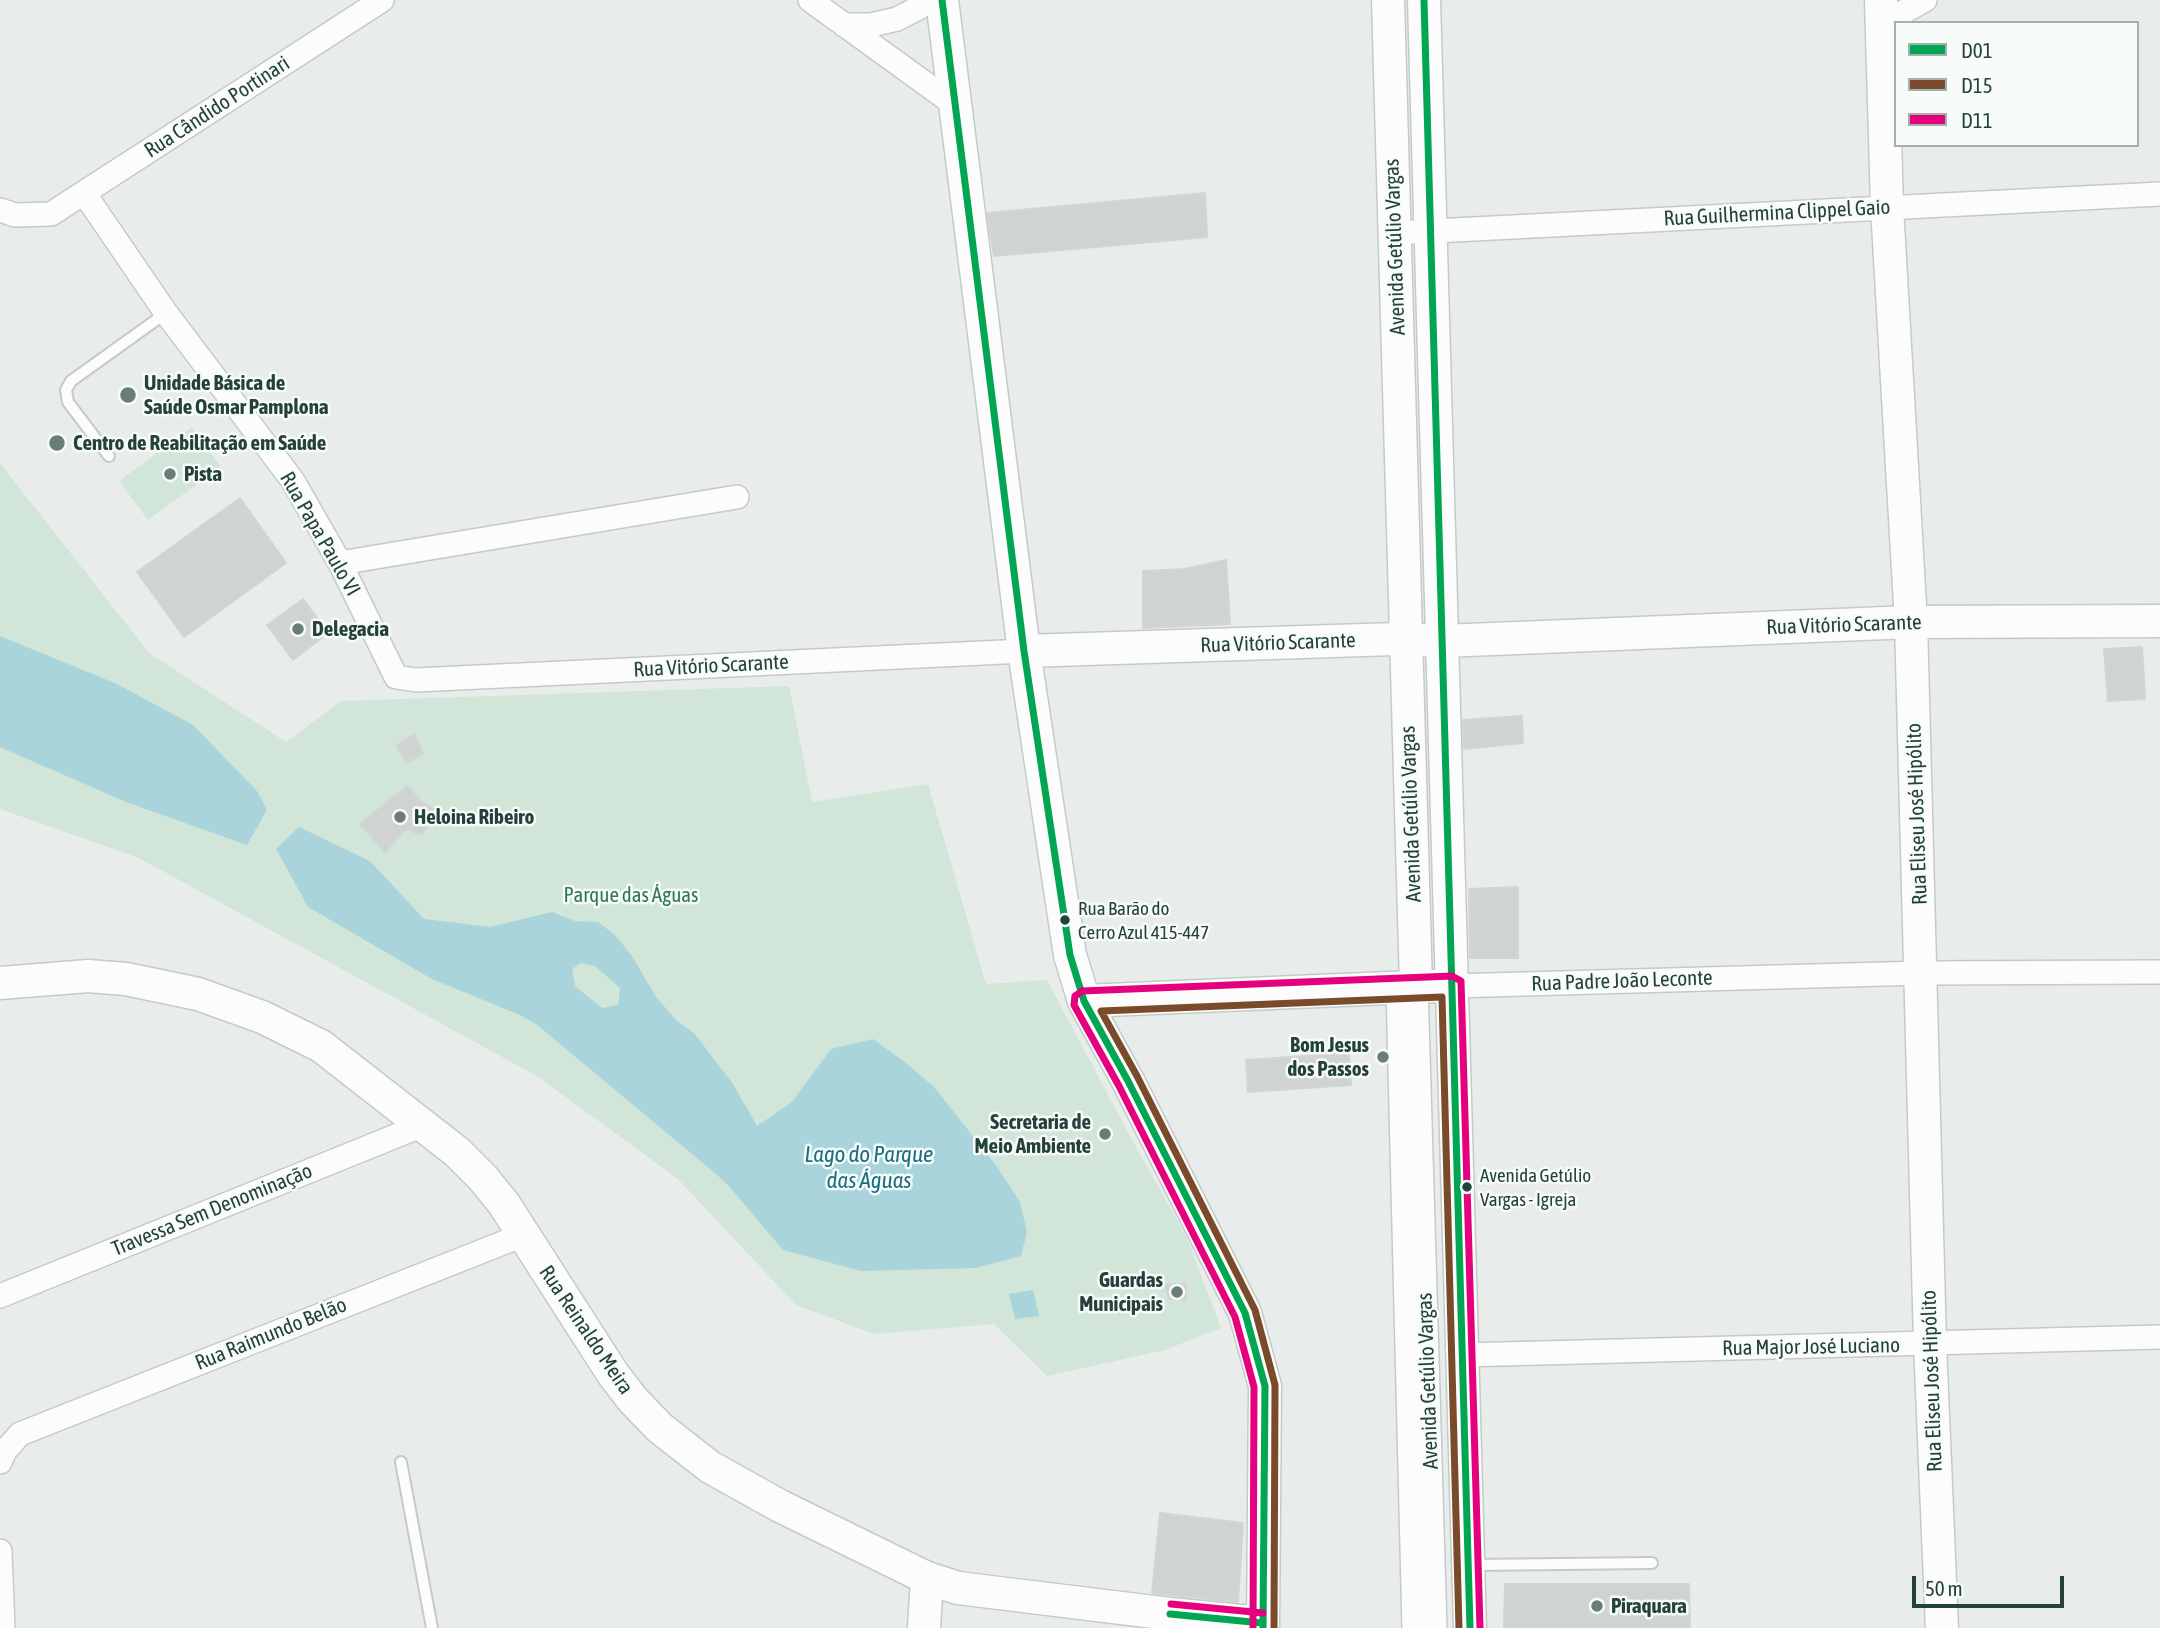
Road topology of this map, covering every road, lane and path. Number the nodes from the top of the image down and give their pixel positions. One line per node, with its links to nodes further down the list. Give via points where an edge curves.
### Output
1 (382, 0): 11 (street, Rua Cândido Portinari)
2 (810, 0): 9 (street)
3 (928, 0): 9 (street, via 897,19 871,25)
4 (942, 0): 10 (main road)
5 (1388, 0): 16 (main road, Avenida Getúlio Vargas)
6 (1424, 0): 15 (main road, Avenida Getúlio Vargas)
7 (1925, 0): 8 (street)
8 (1882, 12): 13 (main road, Rua Eliseu José Hipólito)
9 (844, 24): 10 (street)
10 (955, 105): 25 (main road)
11 (84, 194): 14 (street, Rua Cândido Portinari, via 51,214 15,215); 17 (street, Rua Papa Paulo VI)
12 (2160, 194): 13 (street, Rua Guilhermina Clippel Gaio)
13 (1888, 207): 15 (street, Rua Guilhermina Clippel Gaio); 22 (main road, Rua Eliseu José Hipólito)
14 (0, 209)
15 (1430, 231): 16 (street, Rua Guilhermina Clippel Gaio); 24 (main road, Avenida Getúlio Vargas)
16 (1395, 233): 23 (main road, Avenida Getúlio Vargas)
17 (166, 313): 18 (lane, via 71,381 66,390 68,402); 20 (street, Rua Papa Paulo VI, via 293,481)
18 (109, 456)
19 (737, 496): 20 (street)
20 (340, 563): 26 (street, Rua Papa Paulo VI)
21 (2160, 621): 22 (main road, Rua Vitório Scarante)
22 (1911, 622): 24 (main road, Rua Vitório Scarante); 27 (main road, Rua Eliseu José Hipólito)
23 (1407, 640): 24 (main road, Rua Vitório Scarante); 25 (main road, Rua Vitório Scarante); 31 (main road, Avenida Getúlio Vargas)
24 (1443, 641): 30 (main road, Avenida Getúlio Vargas)
25 (1024, 651): 26 (street, Rua Vitório Scarante); 32 (main road, via 1070,955)
26 (396, 677)
27 (1922, 972): 28 (street, Rua Padre João Leconte); 30 (street, Rua Padre João Leconte); 37 (main road, Rua Eliseu José Hipólito)
28 (2160, 972)
29 (0, 983): 33 (main road, Rua Reinaldo Meira, via 88,976 198,994 302,1035)
30 (1452, 986): 31 (main road, Rua Padre João Leconte); 38 (main road, Avenida Getúlio Vargas)
31 (1407, 987): 32 (main road, Rua Padre João Leconte); 50 (street, Avenida Getúlio Vargas); 51 (street, Avenida Getúlio Vargas)
32 (1084, 1001): 46 (main road, via 1245,1313 1265,1386)
33 (423, 1125): 34 (main road, Rua Reinaldo Meira, via 483,1178); 35 (street, Travessa Sem Denominação)
34 (523, 1235): 39 (street, Rua Raimundo Belão, via 20,1434); 44 (main road, Rua Reinaldo Meira, via 612,1374 660,1427 733,1481)
35 (0, 1296)
36 (2160, 1338): 37 (street, Rua Major José Luciano)
37 (1930, 1343): 38 (street, Rua Major José Luciano); 53 (main road, Rua Eliseu José Hipólito)
38 (1462, 1355): 43 (main road, Avenida Getúlio Vargas)
39 (0, 1462)
40 (401, 1462): 48 (lane)
41 (0, 1551): 45 (street)
42 (1652, 1563): 43 (lane)
43 (1469, 1565): 52 (main road, Avenida Getúlio Vargas)
44 (926, 1578): 46 (main road, Rua Reinaldo Meira, via 974,1590); 49 (main road)
45 (1, 1598): 47 (street)
46 (1263, 1625)
47 (3, 1628)
48 (432, 1628)
49 (924, 1628)
50 (1414, 1628)
51 (1434, 1628)
52 (1470, 1628)
53 (1942, 1628)

